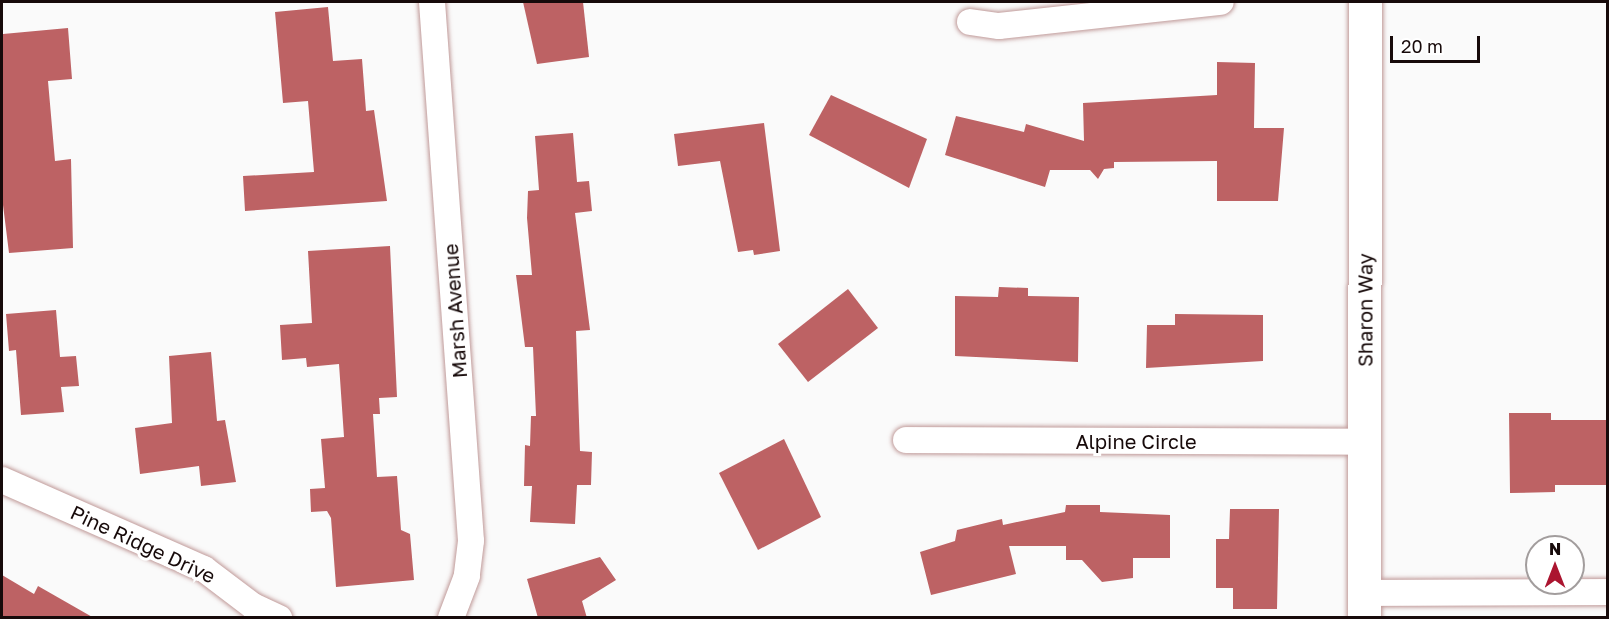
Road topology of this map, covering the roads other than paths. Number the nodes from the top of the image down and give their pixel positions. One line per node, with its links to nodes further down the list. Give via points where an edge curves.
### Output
1 (432, 2): 11 (street, Marsh Avenue, via 471,542 467,576)
2 (1221, 2): 4 (street, via 999,26)
3 (1365, 2): 6 (street, Sharon Way)
4 (970, 22)
5 (906, 440): 6 (street, Alpine Circle)
6 (1365, 442): 9 (street, Sharon Way)
7 (2, 480): 10 (street, Pine Ridge Drive, via 204,569 253,606)
8 (1608, 592): 9 (street)
9 (1364, 605)
10 (279, 618)
11 (451, 618)

